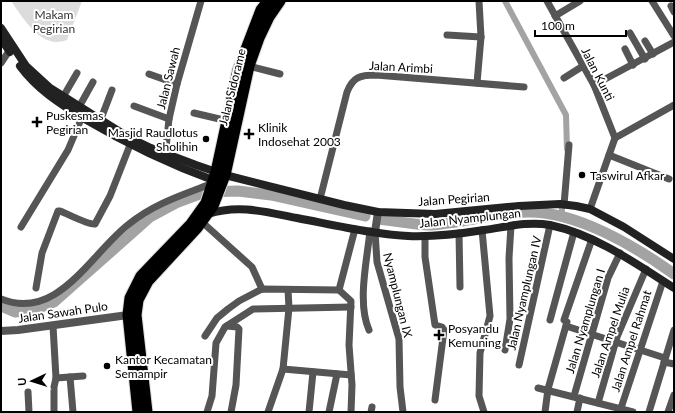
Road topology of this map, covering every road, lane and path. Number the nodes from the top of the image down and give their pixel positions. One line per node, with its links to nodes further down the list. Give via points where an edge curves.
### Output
1 (200, 1): 31 (street, Jalan Sawah)
2 (268, 1): 42 (highway, Jalan Sidorame, via 261,10 238,70)
3 (280, 1): 23 (highway, Jalan Sidorame, via 258,38)
4 (479, 1): 13 (street)
5 (547, 1): 8 (street, Jalan Kunti)
6 (580, 1): 8 (street)
7 (652, 1): 12 (street)
8 (555, 16): 24 (street, Jalan Kunti)
9 (1, 28): 35 (main road, via 32,72)
10 (630, 33): 20 (street)
11 (447, 35): 13 (street)
12 (674, 36)
13 (481, 37): 30 (street)
14 (1, 39): 18 (main road)
15 (645, 41): 19 (street)
16 (674, 42): 19 (street)
17 (625, 49): 22 (street)
18 (9, 51): 21 (street); 40 (main road, via 38,87)
19 (653, 54): 20 (street)
20 (646, 58): 22 (street)
21 (1, 62)
22 (633, 65): 32 (street)
23 (249, 66): 27 (street); 50 (highway, Jalan Sidorame)
24 (583, 66): 28 (street); 32 (street, Jalan Kunti)
25 (77, 73): 35 (street)
26 (149, 74): 31 (street)
27 (280, 74)
28 (564, 78)
29 (93, 82): 38 (street)
30 (477, 83): 33 (street, Jalan Arimbi); 51 (street, Jalan Arimbi, via 376,75 354,79 347,92)
31 (177, 84): 41 (street, Jalan Sawah)
32 (594, 85): 44 (street, Jalan Kunti)
33 (524, 87)
34 (112, 90): 43 (street)
35 (63, 97): 38 (main road)
36 (674, 105): 44 (street)
37 (134, 106): 41 (street)
38 (79, 107): 43 (main road)
39 (194, 113): 42 (street)
40 (82, 117): 43 (main road); 58 (street, via 68,150)
41 (169, 119): 48 (street, Jalan Sawah)
42 (228, 121): 50 (highway, Jalan Sidorame)
43 (99, 123): 45 (main road); 48 (main road)
44 (615, 138): 47 (street)
45 (130, 145): 48 (main road); 71 (street, via 110,196 95,224 91,225 58,212 42,253)
46 (569, 145): 52 (street)
47 (609, 155): 49 (street); 53 (street)
48 (165, 158): 50 (main road, Jalan Pegirian)
49 (669, 179)
50 (217, 185): 51 (main road, Jalan Pegirian); 55 (highway); 76 (street, via 167,201 140,215 48,299 30,304); 79 (highway, via 191,224 141,276 130,298)
51 (320, 199): 54 (main road, Jalan Pegirian)
52 (563, 205): 53 (main road, Jalan Pegirian); 54 (main road, Jalan Pegirian, via 508,207 444,214)
53 (590, 209): 67 (main road, Jalan Pegirian)
54 (378, 212): 61 (street)
55 (205, 218): 59 (main road, Jalan Nyamplungan, via 231,208 250,209); 73 (street, via 252,268); 114 (highway, via 148,281 138,300 136,315)
56 (550, 225): 57 (main road, Jalan Nyamplungan); 62 (main road, Jalan Nyamplungan); 94 (street, Jalan Nyamplungan IV)
57 (511, 226): 60 (main road, Jalan Nyamplungan); 91 (street, via 510,319)
58 (21, 227)
59 (355, 229): 61 (main road, Jalan Nyamplungan); 75 (street)
60 (482, 230): 63 (main road, Jalan Nyamplungan); 122 (street, via 490,316 480,353 479,396)
61 (373, 231): 64 (main road, Jalan Nyamplungan); 84 (street, via 364,293 364,315); 121 (street, Nyamplungan IX, via 378,267 399,339)
62 (574, 232): 65 (main road, Jalan Nyamplungan); 80 (street)
63 (459, 233): 64 (main road, Jalan Nyamplungan); 70 (street)
64 (425, 236): 107 (street, via 425,257 435,325 444,330)
65 (592, 239): 66 (main road, Jalan Nyamplungan); 83 (street, via 564,320 567,322)
66 (620, 253): 68 (main road, Jalan Nyamplungan); 87 (street, Jalan Nyamplungan I, via 608,278)
67 (674, 259)
68 (646, 269): 69 (main road, Jalan Nyamplungan); 89 (street, Jalan Ampel Mulia, via 629,305)
69 (663, 281): 72 (main road, Jalan Nyamplungan); 90 (street, Jalan Ampel Rahmat)
70 (460, 287)
71 (36, 288)
72 (674, 288)
73 (262, 290): 74 (street); 88 (street, via 228,308)
74 (288, 290): 75 (street); 77 (street)
75 (339, 290): 78 (street, via 350,298)
76 (1, 298)
77 (289, 308): 78 (street); 82 (street, via 253,309); 95 (street)
78 (351, 308): 98 (street)
79 (128, 315): 81 (street, Jalan Sawah Pulo); 113 (highway)
80 (550, 320)
81 (53, 326): 86 (street, Jalan Sawah Pulo); 101 (street)
82 (227, 326): 115 (street, via 216,343 212,396); 116 (street, via 239,329 236,385)
83 (566, 326): 87 (street); 103 (street)
84 (369, 330)
85 (674, 330): 92 (street)
86 (1, 331)
87 (591, 333): 89 (street); 106 (street, Jalan Nyamplungan I)
88 (206, 336)
89 (616, 342): 90 (street); 108 (street, Jalan Ampel Mulia)
90 (640, 348): 92 (street); 109 (street, Jalan Ampel Rahmat)
91 (505, 350)
92 (665, 360): 93 (street); 126 (street)
93 (674, 364)
94 (519, 365)
95 (283, 369): 96 (street); 117 (street)
96 (313, 372): 97 (street); 118 (street)
97 (338, 374): 98 (street); 119 (street)
98 (351, 375): 120 (street)
99 (83, 376): 100 (street)
100 (70, 377): 101 (street); 112 (street)
101 (56, 378): 111 (street)
102 (538, 388): 103 (street)
103 (548, 389): 106 (street); 123 (street)
104 (28, 392): 110 (street)
105 (674, 395): 127 (street)
106 (577, 397): 108 (street); 124 (street, Jalan Nyamplungan I)
107 (436, 400)
108 (598, 403): 109 (street)
109 (621, 408): 125 (street)
110 (29, 412)
111 (54, 412)
112 (73, 412)
113 (138, 412)
114 (147, 412)
115 (207, 412)
116 (231, 412)
117 (268, 412)
118 (309, 412)
119 (329, 412)
120 (351, 412)
121 (403, 412)
122 (484, 412)
123 (545, 412)
124 (577, 412)
125 (633, 412)
126 (649, 412)
127 (668, 412)

